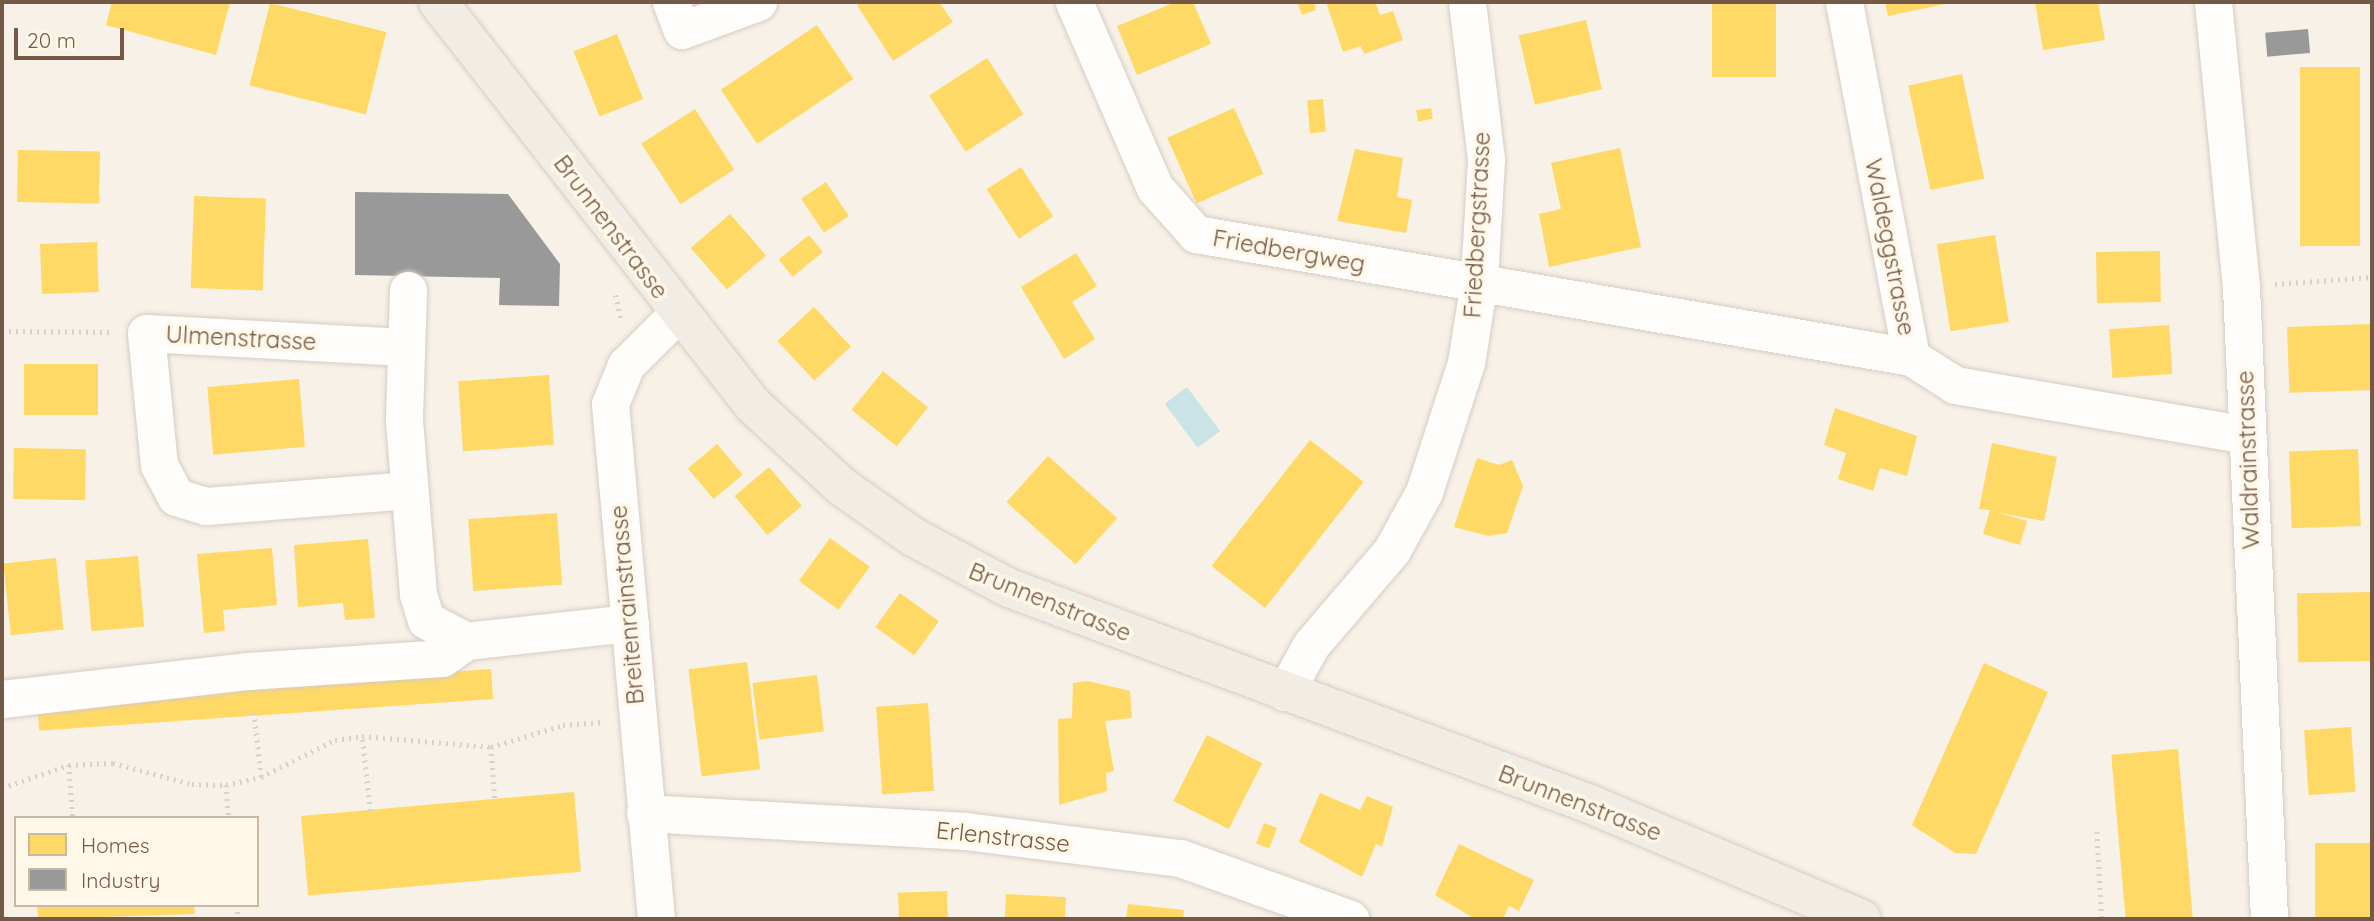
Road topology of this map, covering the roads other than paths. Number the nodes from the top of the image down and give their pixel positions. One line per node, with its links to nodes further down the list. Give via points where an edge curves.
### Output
1 (438, 2): 10 (main road, Brunnenstrasse)
2 (671, 2): 3 (street, via 682,30)
3 (758, 2)
4 (1074, 2): 8 (street, Friedbergweg, via 1154,188 1181,224 1219,243)
5 (1467, 2): 8 (street, Friedbergstrasse, via 1486,159)
6 (1844, 2): 12 (street, Waldeggstrasse)
7 (2213, 2): 13 (street, Waldrainstrasse, via 2241,287)
8 (1479, 281): 12 (street, Friedbergweg); 17 (street, Friedbergstrasse, via 1466,363 1424,492 1392,550 1311,645)
9 (408, 289): 11 (street)
10 (677, 314): 15 (street, Breitenrainstrasse, via 626,365 611,404); 17 (main road, Brunnenstrasse, via 801,452 924,544 1009,588)
11 (404, 347): 14 (street); 14 (street, Ulmenstrasse, via 146,332 159,465 176,497 206,506)
12 (1911, 357): 13 (street, Waldeggstrasse, via 1955,384)
13 (2246, 435): 23 (street, Waldrainstrasse)
14 (409, 490): 16 (street, via 421,608 436,630)
15 (630, 623): 16 (street); 19 (street, Breitenrainstrasse)
16 (466, 640): 18 (street, via 442,658 248,671)
17 (1285, 692): 22 (main road, Brunnenstrasse, via 1587,803)
18 (2, 699)
19 (645, 813): 20 (street, Breitenrainstrasse); 21 (street, Erlenstrasse, via 965,831 1180,858)
20 (656, 919)
21 (1350, 919)
22 (1861, 919)
23 (2269, 919)

